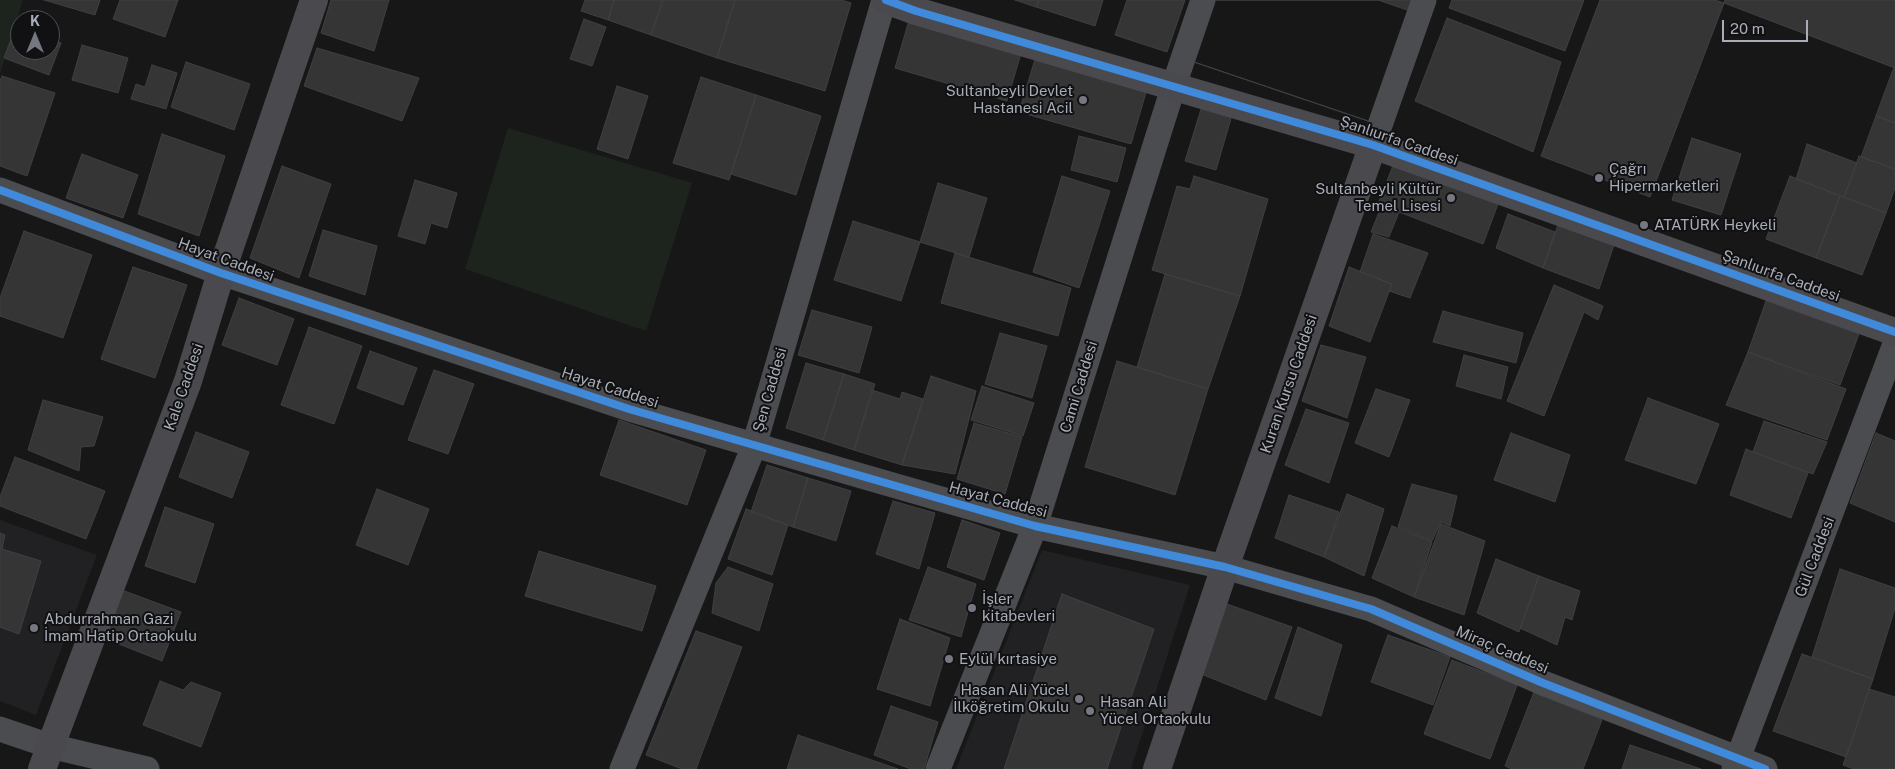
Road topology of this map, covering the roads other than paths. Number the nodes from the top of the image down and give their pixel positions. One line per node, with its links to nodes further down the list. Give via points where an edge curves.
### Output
1 (314, 0): 8 (street, Kale Caddesi)
2 (885, 0): 5 (street, Şanlıurfa Caddesi); 11 (street, Şen Caddesi)
3 (1203, 0): 5 (street, Cami Caddesi)
4 (1424, 0): 6 (street, Kuran Kursu Caddesi)
5 (1174, 85): 6 (street, Şanlıurfa Caddesi); 12 (street, Cami Caddesi)
6 (1373, 144): 9 (street, Şanlıurfa Caddesi); 13 (street, Kuran Kursu Caddesi)
7 (0, 190): 8 (street, Hayat Caddesi)
8 (221, 273): 11 (street, Hayat Caddesi, via 629,409); 15 (street, Kale Caddesi, via 188,381)
9 (1895, 332)
10 (1895, 344): 16 (street, Gül Caddesi)
11 (754, 446): 12 (street, Hayat Caddesi); 18 (street, Şen Caddesi)
12 (1035, 526): 13 (street, Hayat Caddesi); 19 (street, Cami Caddesi)
13 (1225, 567): 16 (street, Miraç Caddesi, via 1371,609); 20 (street, Kuran Kursu Caddesi)
14 (0, 729): 15 (street)
15 (46, 758): 17 (street)
16 (1736, 764): 21 (street, Miraç Caddesi)
17 (148, 769)
18 (622, 769)
19 (938, 769)
20 (1158, 769)
21 (1765, 769)

